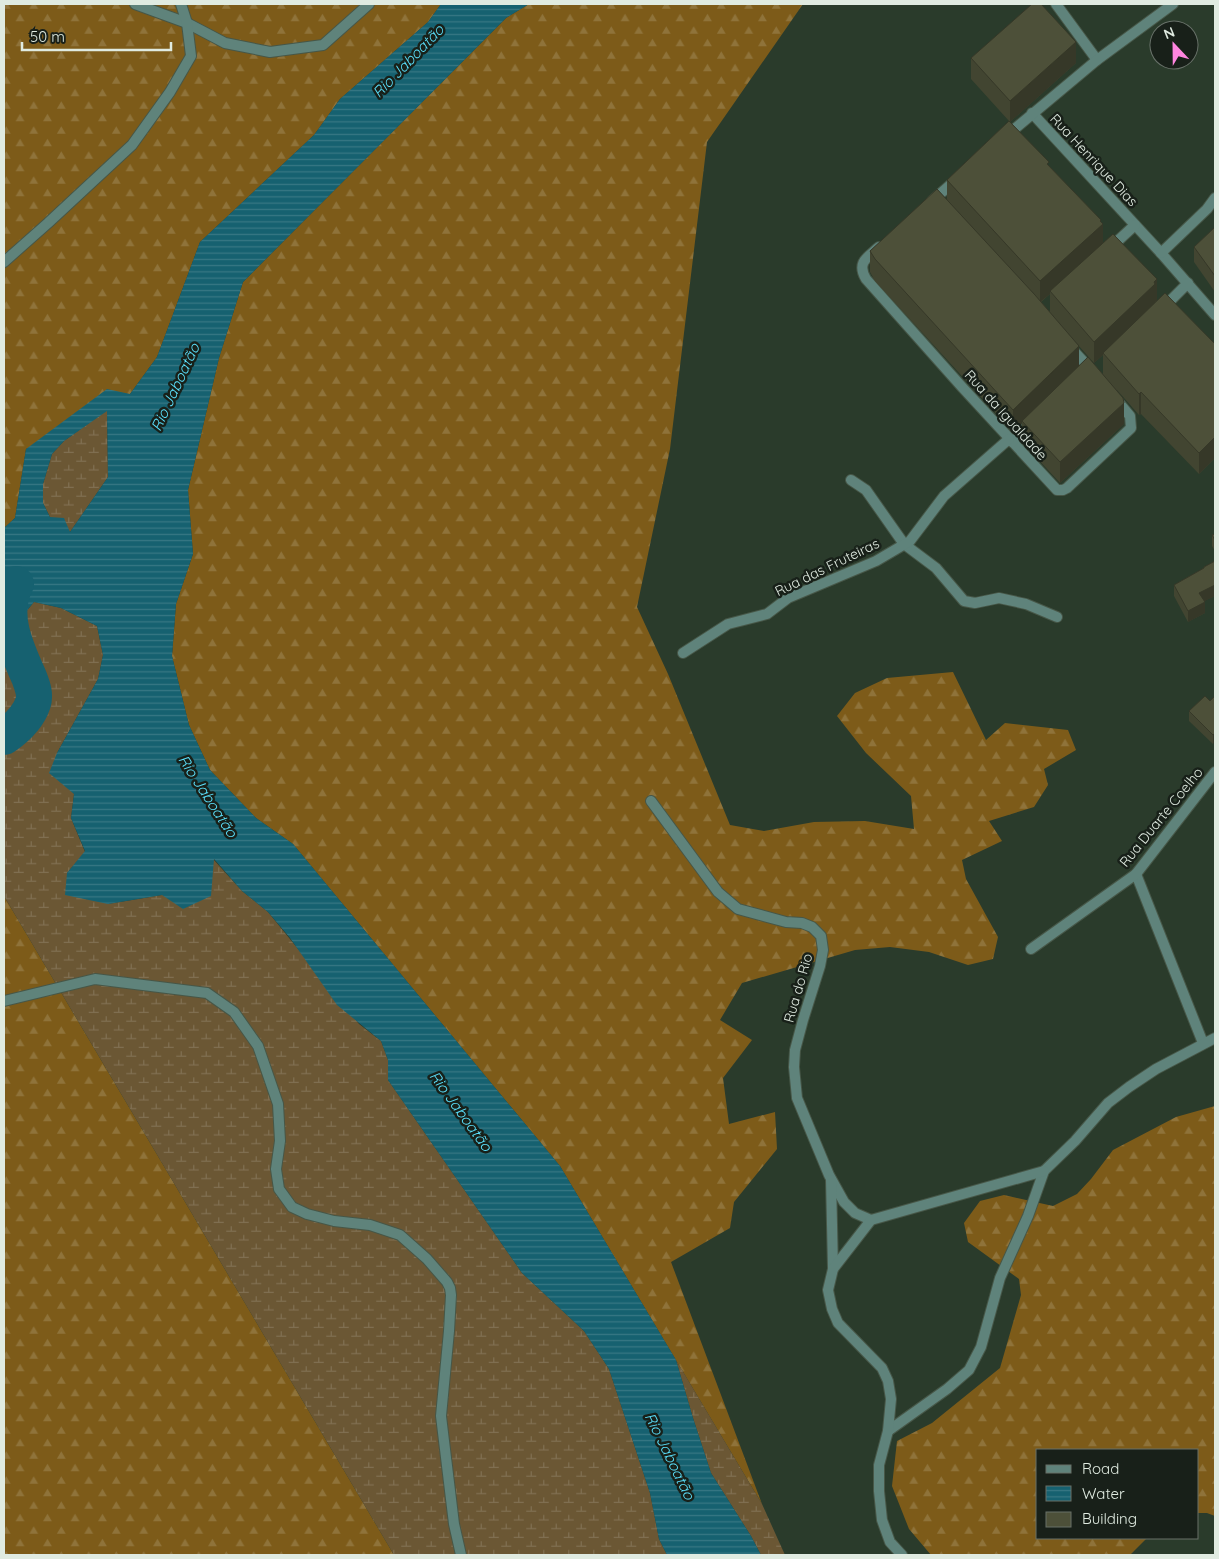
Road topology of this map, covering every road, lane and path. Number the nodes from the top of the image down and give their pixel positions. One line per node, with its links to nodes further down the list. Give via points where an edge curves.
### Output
1 (135, 4): 6 (street)
2 (181, 4): 6 (street)
3 (369, 4): 6 (street, via 323,45 270,52 225,43)
4 (1056, 4): 7 (street)
5 (1173, 4): 7 (street)
6 (187, 23): 17 (street, via 191,56 132,145)
7 (1096, 60): 8 (street)
8 (1032, 113): 9 (street); 13 (street, Rua Henrique Dias)
9 (996, 145)
10 (968, 170): 12 (street, via 938,202)
11 (1215, 198): 16 (street)
12 (921, 210)
13 (1135, 225): 15 (street, Rua Henrique Dias); 16 (street, Rua Henrique Dias)
14 (888, 239): 23 (street, Rua da Igualdade, via 864,260 863,274)
15 (1106, 252)
16 (1161, 253): 18 (street, Rua Henrique Dias)
17 (4, 262)
18 (1188, 283): 19 (street, Rua Henrique Dias); 20 (street)
19 (1215, 315)
20 (1152, 318)
21 (1064, 340): 23 (street, Rua da Igualdade, via 1130,416 1131,428 1063,490 1057,490)
22 (1040, 415): 23 (street, Rua das Fruteiras)
23 (1011, 440): 25 (street, Rua das Fruteiras, via 944,496 910,541)
24 (851, 480): 25 (street, Rua das Fruteiras, via 866,490)
25 (904, 544): 26 (street, Rua das Fruteiras, via 936,568 964,602 999,598 1026,604); 27 (street, Rua das Fruteiras, via 876,561 788,598 766,614 728,624)
26 (1057, 618)
27 (683, 653)
28 (1215, 772): 30 (street, Rua Duarte Coelho)
29 (651, 801): 36 (street, Rua do Rio, via 718,892 738,909 812,927 821,936 820,966 803,1020 794,1067 797,1098)
30 (1136, 874): 31 (street, Rua Duarte Coelho); 34 (street)
31 (1031, 949)
32 (4, 1002): 40 (street, via 95,978 207,993 234,1012 258,1046 278,1104 280,1141 276,1169 279,1189 292,1207 334,1221 370,1225 400,1235 427,1259 450,1288 440,1416)
33 (1215, 1038): 34 (street)
34 (1203, 1043): 35 (street, via 1156,1069 1115,1098)
35 (1044, 1171): 37 (street); 39 (street, via 1000,1278 981,1347 968,1370)
36 (831, 1178): 37 (street, Rua do Rio, via 844,1202 855,1213); 38 (street)
37 (871, 1220): 38 (street)
38 (833, 1269): 39 (street, via 828,1290 838,1323 882,1368 888,1381 891,1399)
39 (888, 1431): 41 (street, via 879,1465 882,1520 890,1542)
40 (461, 1555)
41 (902, 1555)

